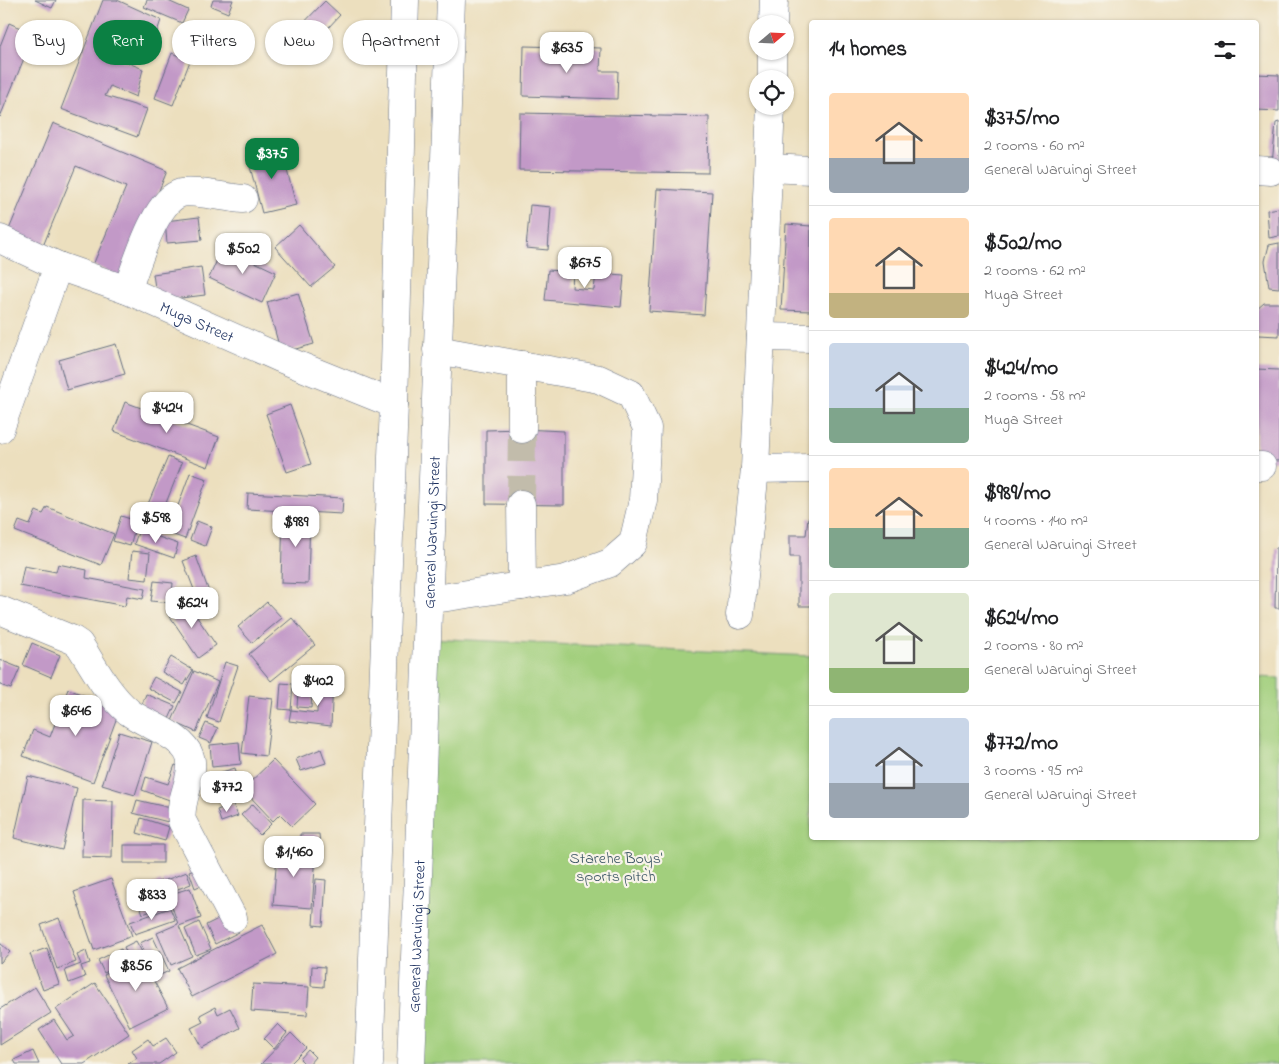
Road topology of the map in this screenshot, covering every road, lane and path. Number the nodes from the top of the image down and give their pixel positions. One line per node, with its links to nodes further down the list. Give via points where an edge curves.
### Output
1 (405, 0): 16 (main road)
2 (450, 0): 14 (main road, General Waruingi Street)
3 (774, 0): 4 (main road)
4 (773, 15)
5 (771, 115): 6 (main road)
6 (769, 168): 7 (main road); 12 (main road)
7 (809, 170)
8 (243, 199): 11 (main road, via 183,193 171,198 160,210)
9 (0, 238): 10 (main road, Muga Street)
10 (58, 266): 11 (main road, Muga Street); 17 (main road)
11 (127, 290): 16 (main road, Muga Street)
12 (761, 337): 13 (main road); 19 (main road)
13 (809, 338)
14 (437, 350): 15 (main road); 23 (main road, General Waruingi Street)
15 (522, 366): 18 (main road); 22 (main road, via 600,380 631,394 647,428 643,500 633,543 610,563 566,579)
16 (394, 404): 27 (main road)
17 (0, 428)
18 (522, 429)
19 (754, 468): 20 (main road); 25 (main road)
20 (809, 468)
21 (520, 504): 22 (main road)
22 (522, 586): 23 (main road)
23 (428, 600): 28 (main road, General Waruingi Street)
24 (0, 610): 26 (main road, via 79,644 118,702 186,749 191,768 180,811 182,821)
25 (740, 615)
26 (233, 918)
27 (368, 1064)
28 (411, 1064)

